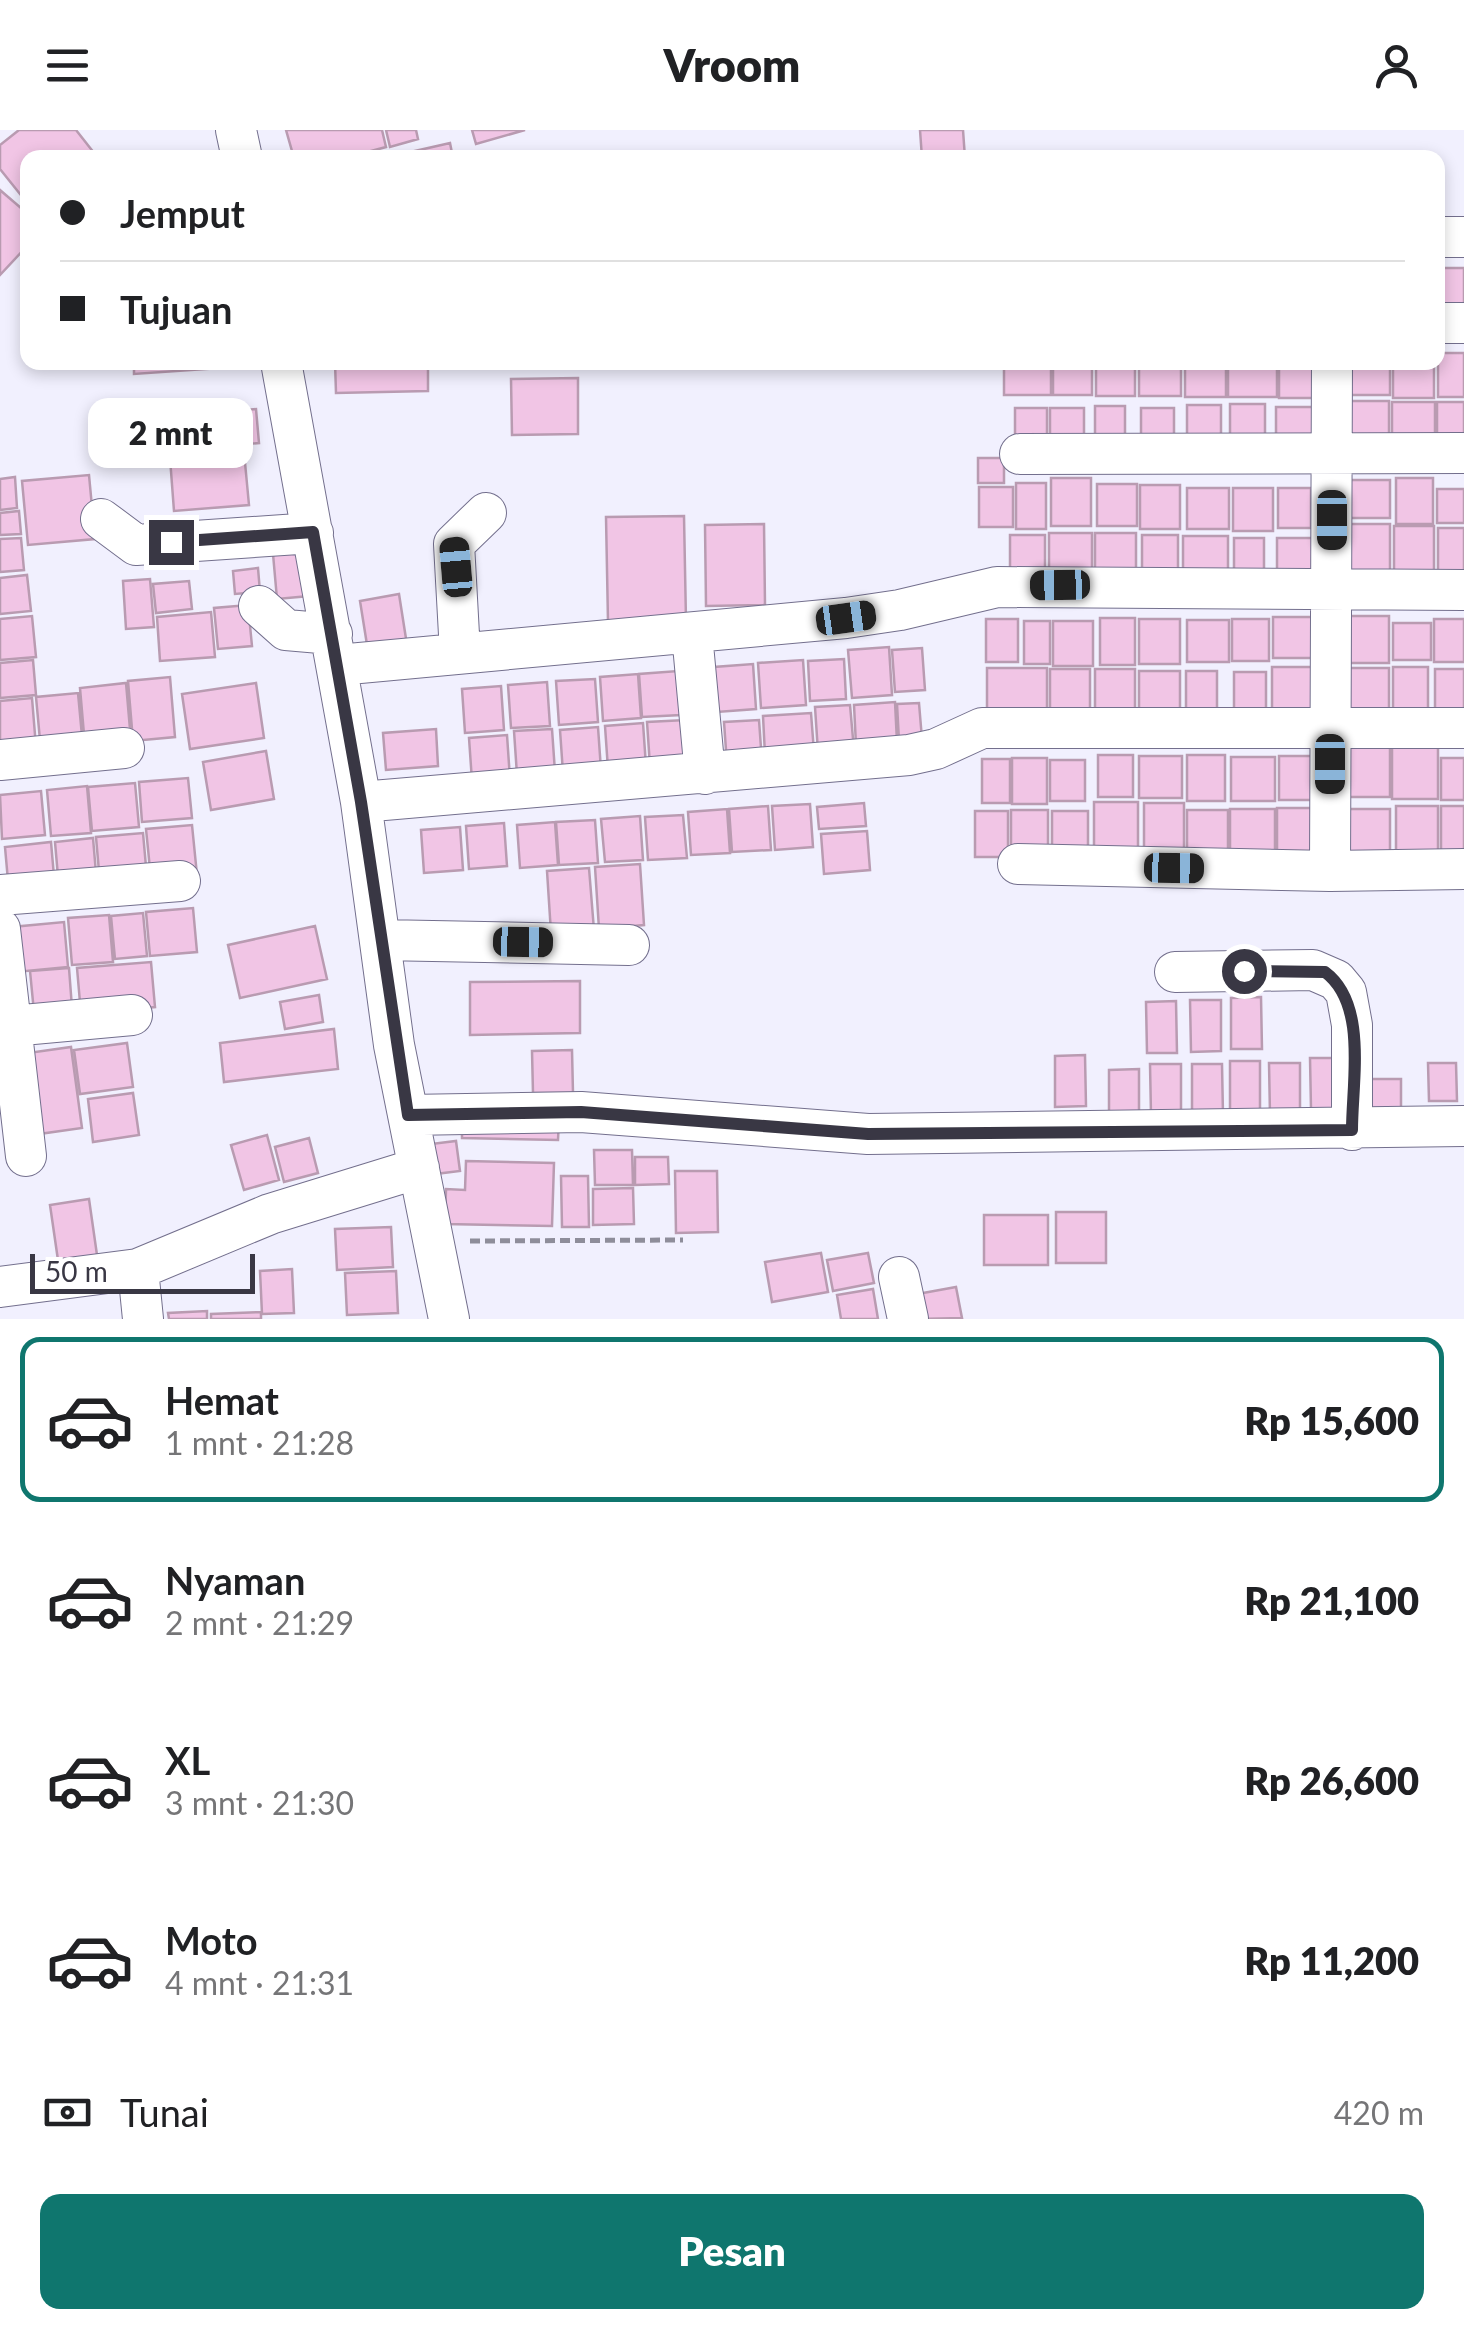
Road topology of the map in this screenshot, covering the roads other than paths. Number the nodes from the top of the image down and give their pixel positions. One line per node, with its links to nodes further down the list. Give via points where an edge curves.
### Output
1 (283, 370): 8 (street)
2 (1332, 370): 5 (street)
3 (1464, 453): 5 (street)
4 (1020, 454): 5 (street)
5 (1332, 454): 9 (street)
6 (486, 513): 14 (street, via 454,544)
7 (101, 519): 8 (street, via 136,545)
8 (313, 532): 13 (street)
9 (1333, 587): 10 (street); 12 (street, via 997,587 900,610); 16 (street)
10 (1464, 590)
11 (260, 606): 13 (street, via 286,630)
12 (692, 634): 14 (street); 19 (street)
13 (335, 650): 14 (street); 20 (street)
14 (460, 652)
15 (1464, 728): 16 (street)
16 (1331, 729): 19 (street, via 982,728 910,754); 23 (street)
17 (124, 748): 18 (street)
18 (0, 760)
19 (704, 774): 20 (street)
20 (361, 802): 27 (street)
21 (1018, 864): 23 (street)
22 (1464, 869): 23 (street)
23 (1330, 872)
24 (180, 882): 25 (street)
25 (0, 895)
26 (0, 929): 31 (street)
27 (381, 940): 28 (street); 32 (street)
28 (629, 944)
29 (1175, 972): 34 (street, via 1313,970 1336,980 1346,992 1352,1025)
30 (132, 1015): 31 (street)
31 (6, 1026): 35 (street)
32 (408, 1115): 34 (street, via 581,1112 868,1134); 36 (street)
33 (1464, 1126): 34 (street)
34 (1352, 1130)
35 (26, 1156)
36 (419, 1168): 37 (street, via 270,1214); 41 (street)
37 (138, 1270): 39 (street); 40 (street)
38 (900, 1277): 42 (street)
39 (0, 1287)
40 (143, 1319)
41 (449, 1319)
42 (908, 1319)

